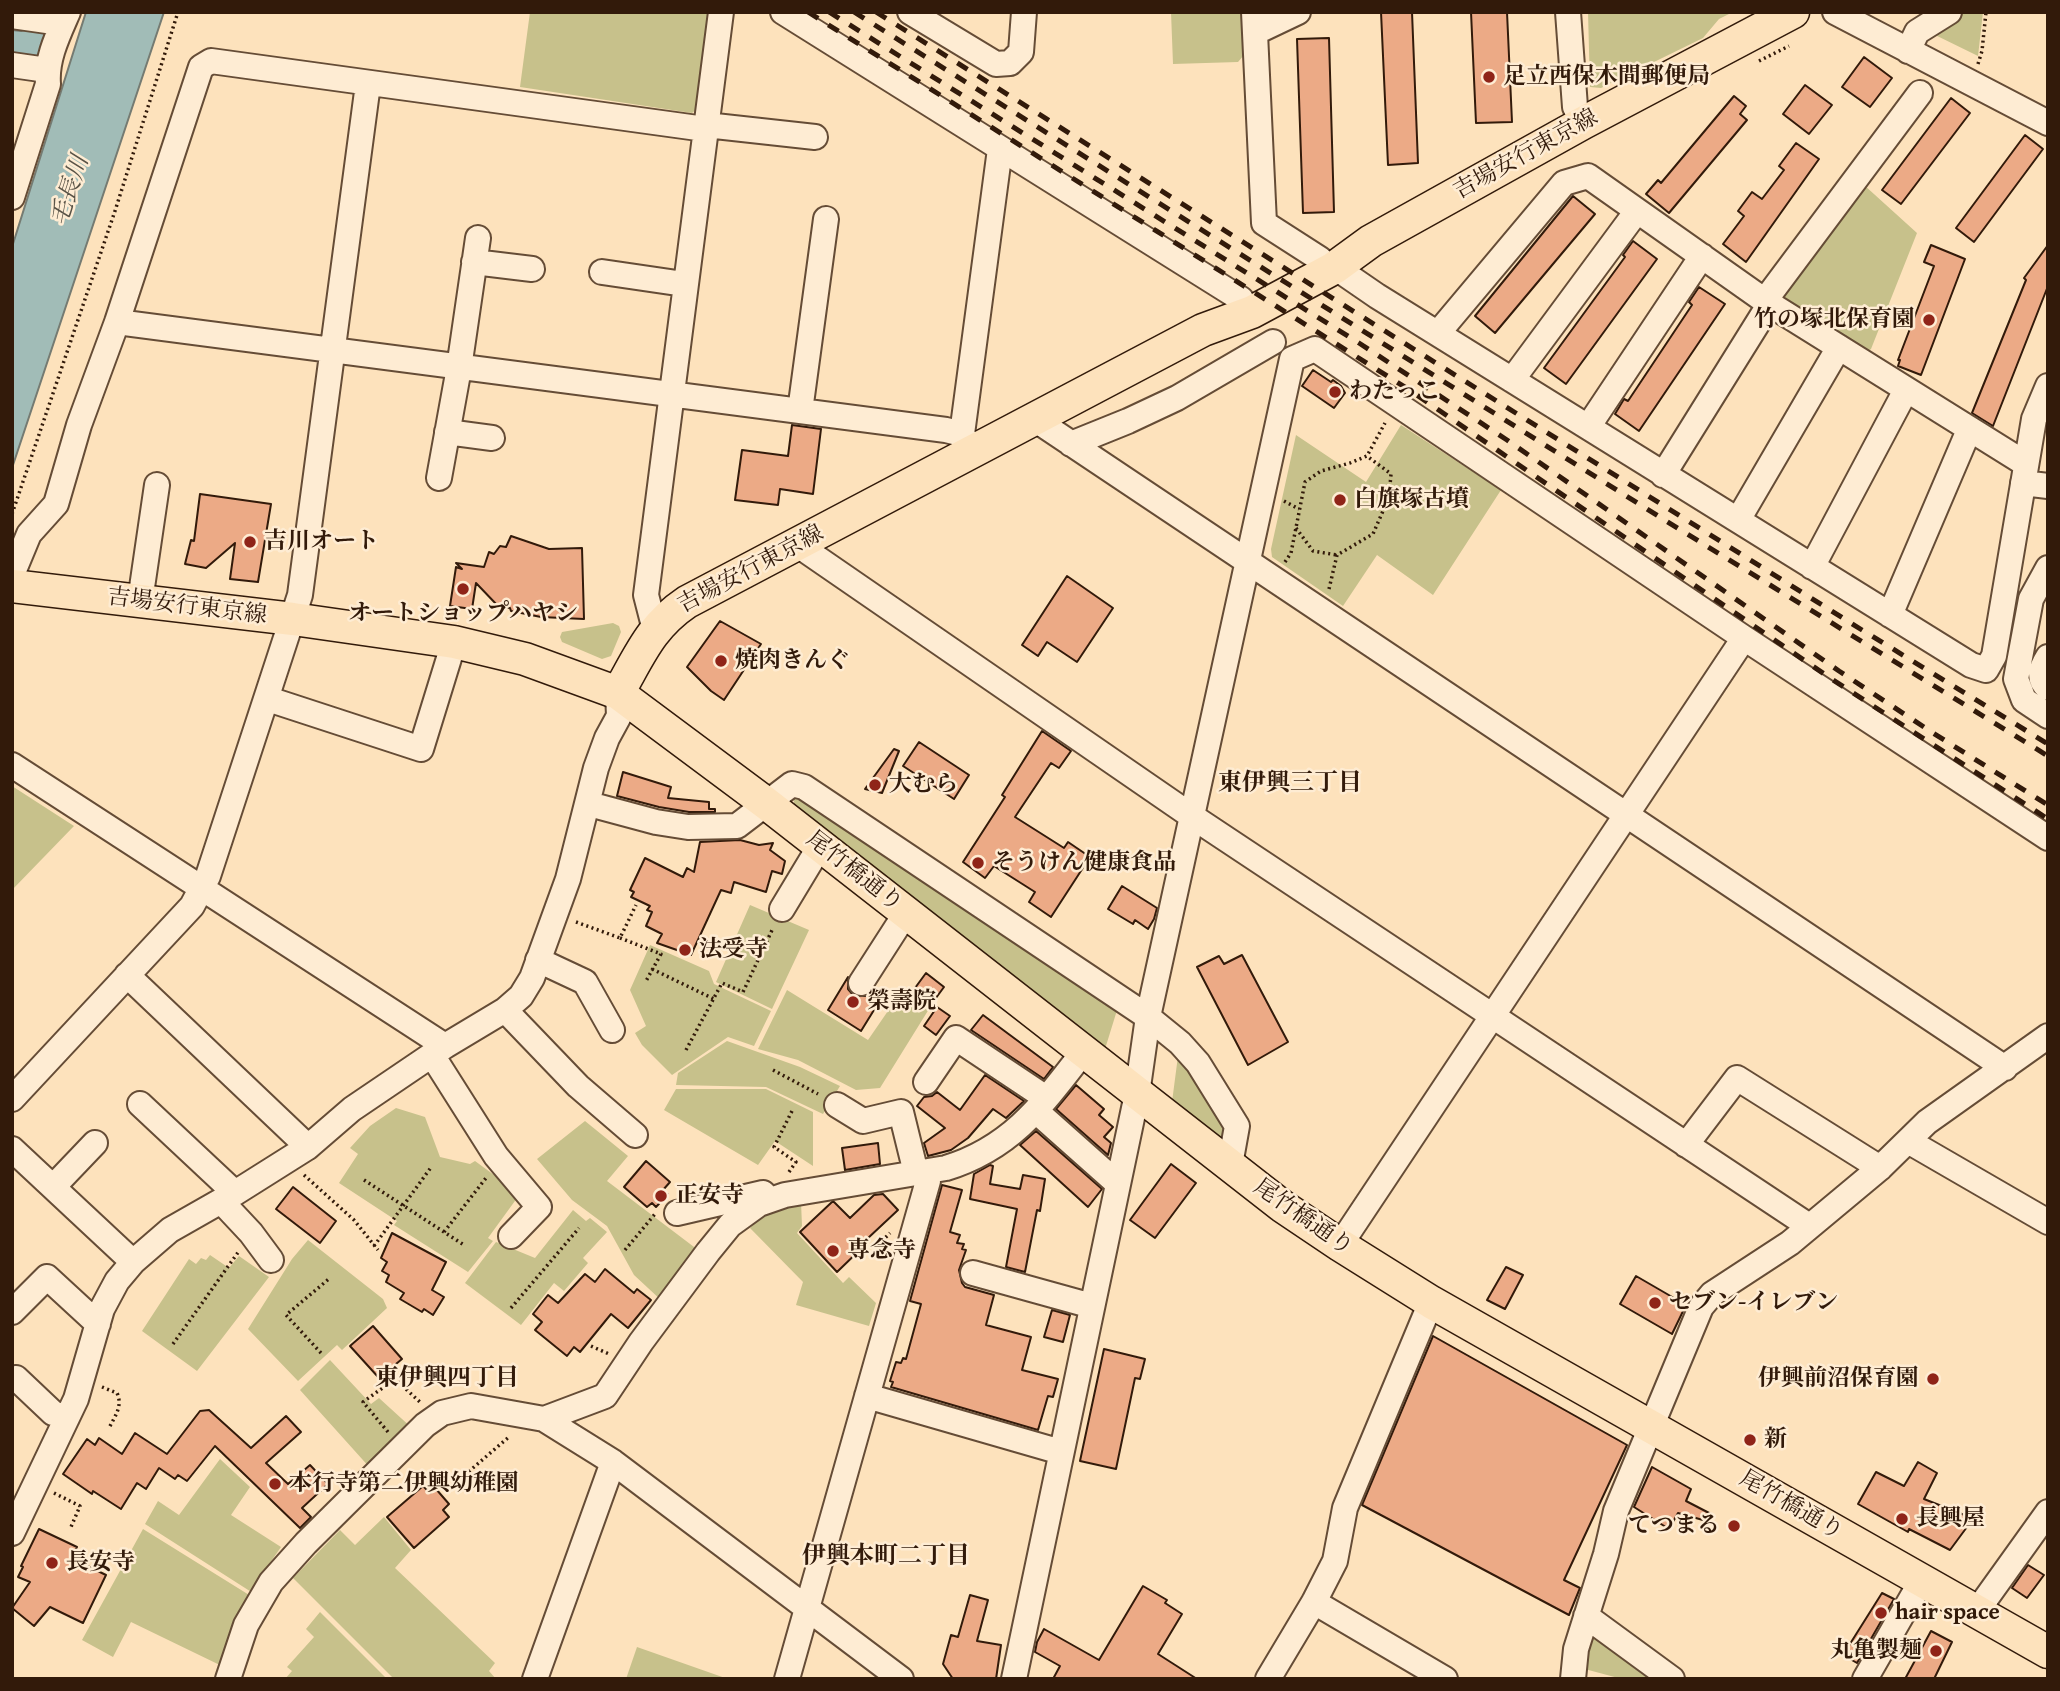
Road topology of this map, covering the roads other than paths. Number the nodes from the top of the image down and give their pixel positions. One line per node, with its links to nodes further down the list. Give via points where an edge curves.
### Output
1 (721, 12): 20 (street)
2 (783, 12): 22 (street)
3 (910, 12): 4 (street, via 996,64 1010,63 1021,52)
4 (1024, 12)
5 (1298, 12): 12 (street)
6 (1568, 12): 18 (street, via 1575,107)
7 (1793, 12): 18 (main road, 吉場安行東京線)
8 (1835, 12): 13 (street)
9 (1949, 12): 13 (street, via 1917,32)
10 (12, 16): 11 (street)
11 (63, 21): 15 (street)
12 (1255, 22): 28 (street, via 1264,223)
13 (1908, 51): 19 (street)
14 (12, 65): 15 (street)
15 (47, 68): 23 (street, via 48,84)
16 (368, 84): 20 (street); 34 (street, via 211,61 201,66); 38 (street)
17 (1920, 93): 32 (street, via 1772,291)
18 (1583, 123): 26 (main road, 吉場安行東京線)
19 (2048, 123)
20 (706, 127): 21 (street); 31 (street)
21 (815, 137)
22 (1000, 149): 33 (street); 51 (street)
23 (12, 197)
24 (1637, 211): 27 (street); 35 (street, via 1588,176 1564,183); 41 (street)
25 (826, 219): 45 (street)
26 (1371, 241): 28 (main road, 吉場安行東京線); 33 (main road, 吉場安行東京線, via 1334,268)
27 (1702, 256): 32 (street); 47 (street)
28 (1332, 266): 33 (main road, 吉場安行東京線); 35 (street)
29 (532, 269): 40 (street, via 476,250)
30 (602, 272): 31 (street)
31 (684, 284): 44 (street)
32 (1768, 303): 37 (street); 54 (street)
33 (1247, 305): 36 (street); 46 (main road, 吉場安行東京線)
34 (117, 322): 38 (street); 63 (street, via 56,503 29,534)
35 (1438, 333): 41 (street)
36 (1273, 342): 39 (street); 52 (street, via 1177,398)
37 (1839, 348): 43 (street); 58 (street)
38 (332, 351): 40 (street); 68 (street)
39 (1292, 359): 60 (street); 70 (street, via 1315,349)
40 (459, 368): 44 (street); 49 (street)
41 (1512, 380): 47 (street)
42 (2048, 386): 53 (street, via 2034,419)
43 (1906, 390): 48 (street); 61 (street)
44 (670, 394): 45 (street); 69 (street, via 646,595)
45 (800, 411): 51 (street, via 946,430)
46 (1036, 420): 51 (main road, 吉場安行東京線); 52 (street)
47 (1588, 428): 54 (street)
48 (1969, 430): 53 (street); 66 (street)
49 (447, 432): 50 (street); 55 (street)
50 (492, 438)
51 (968, 443): 59 (main road, 吉場安行東京線)
52 (1071, 444): 60 (street)
53 (2024, 473): 57 (street); 66 (street, via 1994,656 1986,670)
54 (1663, 475): 58 (street)
55 (439, 478)
56 (157, 485): 65 (street)
57 (2048, 486)
58 (1738, 520): 61 (street)
59 (798, 545): 69 (main road, 吉場安行東京線, via 687,602); 81 (street)
60 (1248, 561): 80 (street); 81 (street)
61 (1812, 567): 66 (street)
62 (2048, 568): 67 (street, via 2031,599)
63 (12, 575)
64 (12, 586): 65 (main road, 吉場安行東京線)
65 (140, 601): 68 (main road, 吉場安行東京線)
66 (1890, 615)
67 (2038, 617): 76 (street, via 2016,679 2024,700)
68 (293, 620): 71 (main road, 吉場安行東京線); 75 (street)
69 (655, 630): 74 (main road, 吉場安行東京線)
70 (1744, 638): 80 (street); 82 (street)
71 (454, 642): 74 (main road, 吉場安行東京線, via 525,659); 75 (street, via 421,749)
72 (2048, 657): 73 (street, via 2040,673)
73 (2048, 688)
74 (618, 693): 78 (street, via 619,716 596,768); 79 (main road, 尾竹橋通り)
75 (268, 699): 84 (street)
76 (2048, 716)
77 (12, 765): 84 (street)
78 (589, 804): 79 (street, via 688,827 737,825); 87 (street)
79 (767, 804): 83 (main road, 尾竹橋通り); 91 (street, via 792,785 804,787)
80 (1626, 814): 92 (street); 97 (street)
81 (1193, 817): 91 (street); 92 (street)
82 (2048, 838)
83 (820, 846): 85 (street); 86 (main road, 尾竹橋通り)
84 (202, 888): 88 (street, via 192,906); 95 (street)
85 (782, 909)
86 (906, 913): 89 (street); 96 (main road, 尾竹橋通り)
87 (538, 960): 90 (street, via 532,978); 93 (street, via 586,982)
88 (127, 975): 100 (street); 108 (street)
89 (861, 984)
90 (505, 1010): 95 (street); 104 (street, via 578,1086)
91 (1148, 1017): 99 (street); 110 (street, via 1198,1063 1237,1126)
92 (1492, 1017): 107 (street); 121 (street)
93 (612, 1030)
94 (2048, 1036): 97 (street)
95 (439, 1050): 108 (street, via 352,1109); 120 (street, via 501,1162 539,1207)
96 (1084, 1051): 99 (main road, 尾竹橋通り); 103 (street)
97 (2005, 1068): 105 (street, via 1927,1122)
98 (926, 1082): 103 (street, via 956,1038)
99 (1137, 1094): 110 (main road, 尾竹橋通り); 113 (street)
100 (12, 1099)
101 (140, 1104): 115 (street)
102 (837, 1105): 112 (street, via 863,1121 901,1112)
103 (1041, 1105): 112 (street, via 1008,1139 969,1161); 113 (street)
104 (635, 1135)
105 (1908, 1141): 111 (street); 118 (street)
106 (95, 1143): 114 (street)
107 (1686, 1145): 111 (street, via 1737,1078); 119 (street)
108 (308, 1147): 115 (street)
109 (12, 1149): 114 (street)
110 (1230, 1166): 121 (main road, 尾竹橋通り)
111 (1880, 1168): 119 (street)
112 (924, 1175): 116 (street); 130 (street)
113 (1117, 1183): 126 (street)
114 (53, 1187): 123 (street)
115 (228, 1197): 122 (street); 123 (street, via 170,1230)
116 (766, 1197): 117 (street); 131 (street, via 714,1243 605,1396)
117 (667, 1212)
118 (2048, 1222)
119 (1809, 1226): 133 (street, via 1712,1294 1701,1307)
120 (512, 1236)
121 (1340, 1245): 125 (main road, 尾竹橋通り)
122 (271, 1260)
123 (133, 1262): 128 (street, via 109,1294)
124 (973, 1273): 126 (street)
125 (1432, 1302): 133 (main road, 尾竹橋通り); 139 (street, via 1345,1508 1335,1561)
126 (1092, 1306): 134 (street)
127 (12, 1312): 128 (street, via 47,1277)
128 (98, 1324): 132 (street)
129 (16, 1378): 132 (street, via 53,1413)
130 (867, 1396): 134 (street); 140 (street)
131 (538, 1417): 135 (street); 144 (street, via 471,1406 435,1416 271,1582 246,1626)
132 (67, 1418): 137 (street)
133 (1653, 1427): 138 (main road, 尾竹橋通り); 142 (street, via 1616,1511)
134 (1061, 1452): 148 (street)
135 (613, 1462): 140 (street); 145 (street)
136 (2048, 1512): 141 (street)
137 (14, 1524)
138 (1922, 1580): 141 (main road, 尾竹橋通り); 153 (street)
139 (1314, 1602): 149 (street); 150 (street)
140 (807, 1609): 146 (street); 147 (street)
141 (1977, 1611): 143 (main road, 尾竹橋通り)
142 (1586, 1616): 151 (street); 152 (street)
143 (2048, 1652)
144 (228, 1679)
145 (535, 1679)
146 (787, 1679)
147 (901, 1679)
148 (1014, 1679)
149 (1268, 1679)
150 (1445, 1679)
151 (1573, 1679)
152 (1672, 1679)
153 (1865, 1679)

